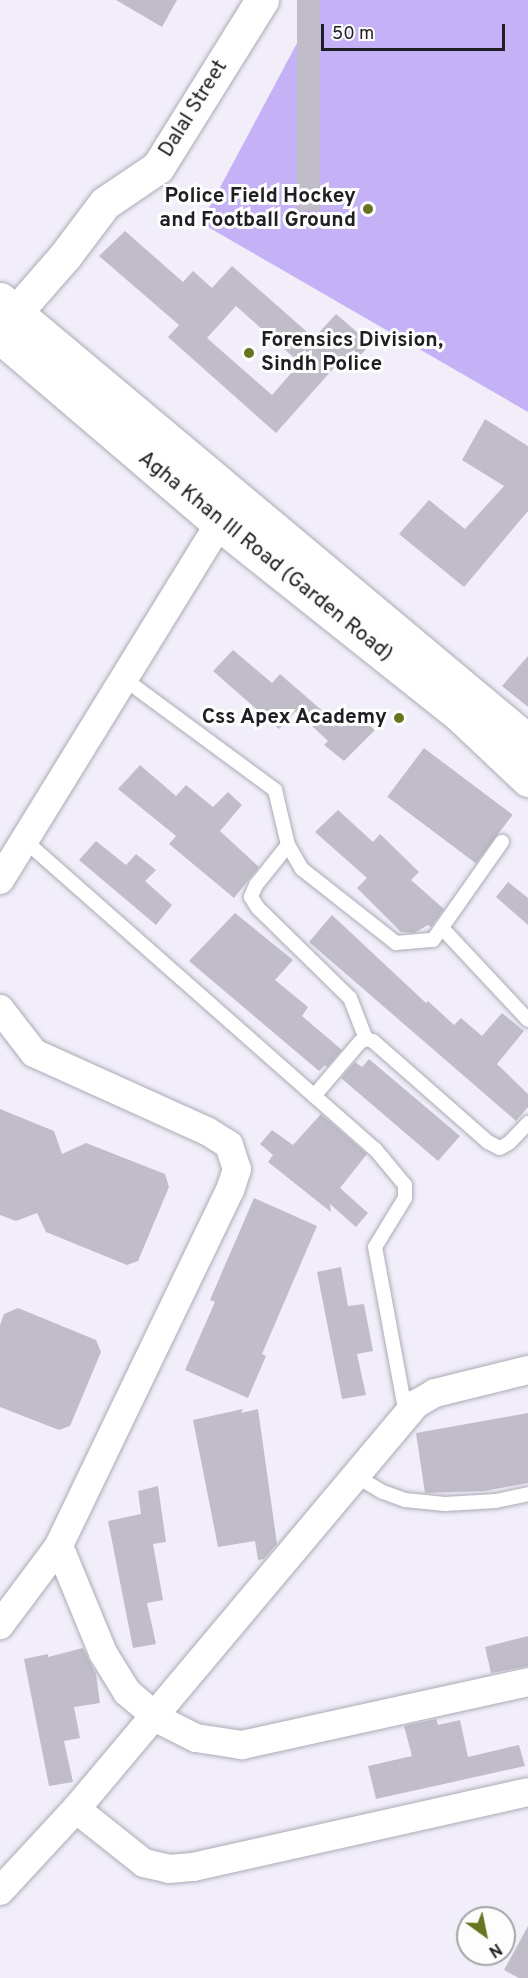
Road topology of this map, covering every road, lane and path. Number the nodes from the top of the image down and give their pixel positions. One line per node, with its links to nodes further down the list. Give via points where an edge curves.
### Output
1 (262, 0): 2 (main road, Dalal Street, via 158,166 105,203 65,256)
2 (5, 316): 3 (main road, Agha Khan III Road (Garden Road)); 5 (main road, Agha Khan III Road (Garden Road))
3 (219, 524): 4 (street); 6 (main road, Agha Khan III Road (Garden Road), via 459,715)
4 (123, 678): 7 (street); 9 (lane, via 275,790)
5 (528, 741)
6 (528, 780)
7 (23, 839): 10 (street); 15 (lane)
8 (502, 842): 11 (lane)
9 (288, 844): 11 (lane, via 302,869 396,943 433,940); 14 (lane, via 251,897 350,998)
10 (0, 880)
11 (442, 928): 13 (lane)
12 (0, 1009): 21 (street, via 34,1053 207,1131 229,1145 237,1169)
13 (528, 1020)
14 (366, 1039): 15 (lane); 16 (lane, via 488,1142 500,1148)
15 (314, 1096): 18 (lane, via 375,1149 405,1185 405,1198 375,1247)
16 (528, 1123)
17 (528, 1370): 18 (street, via 435,1393 416,1404)
18 (406, 1416): 19 (street)
19 (356, 1476): 20 (lane, via 405,1500 445,1504 496,1502); 24 (street)
20 (528, 1494)
21 (59, 1546): 22 (street); 24 (street, via 103,1653 127,1692)
22 (0, 1625)
23 (528, 1682): 24 (street, via 242,1745 196,1738)
24 (154, 1716): 26 (street)
25 (528, 1792): 26 (street, via 169,1869 144,1863)
26 (76, 1809): 27 (street)
27 (0, 1891)

